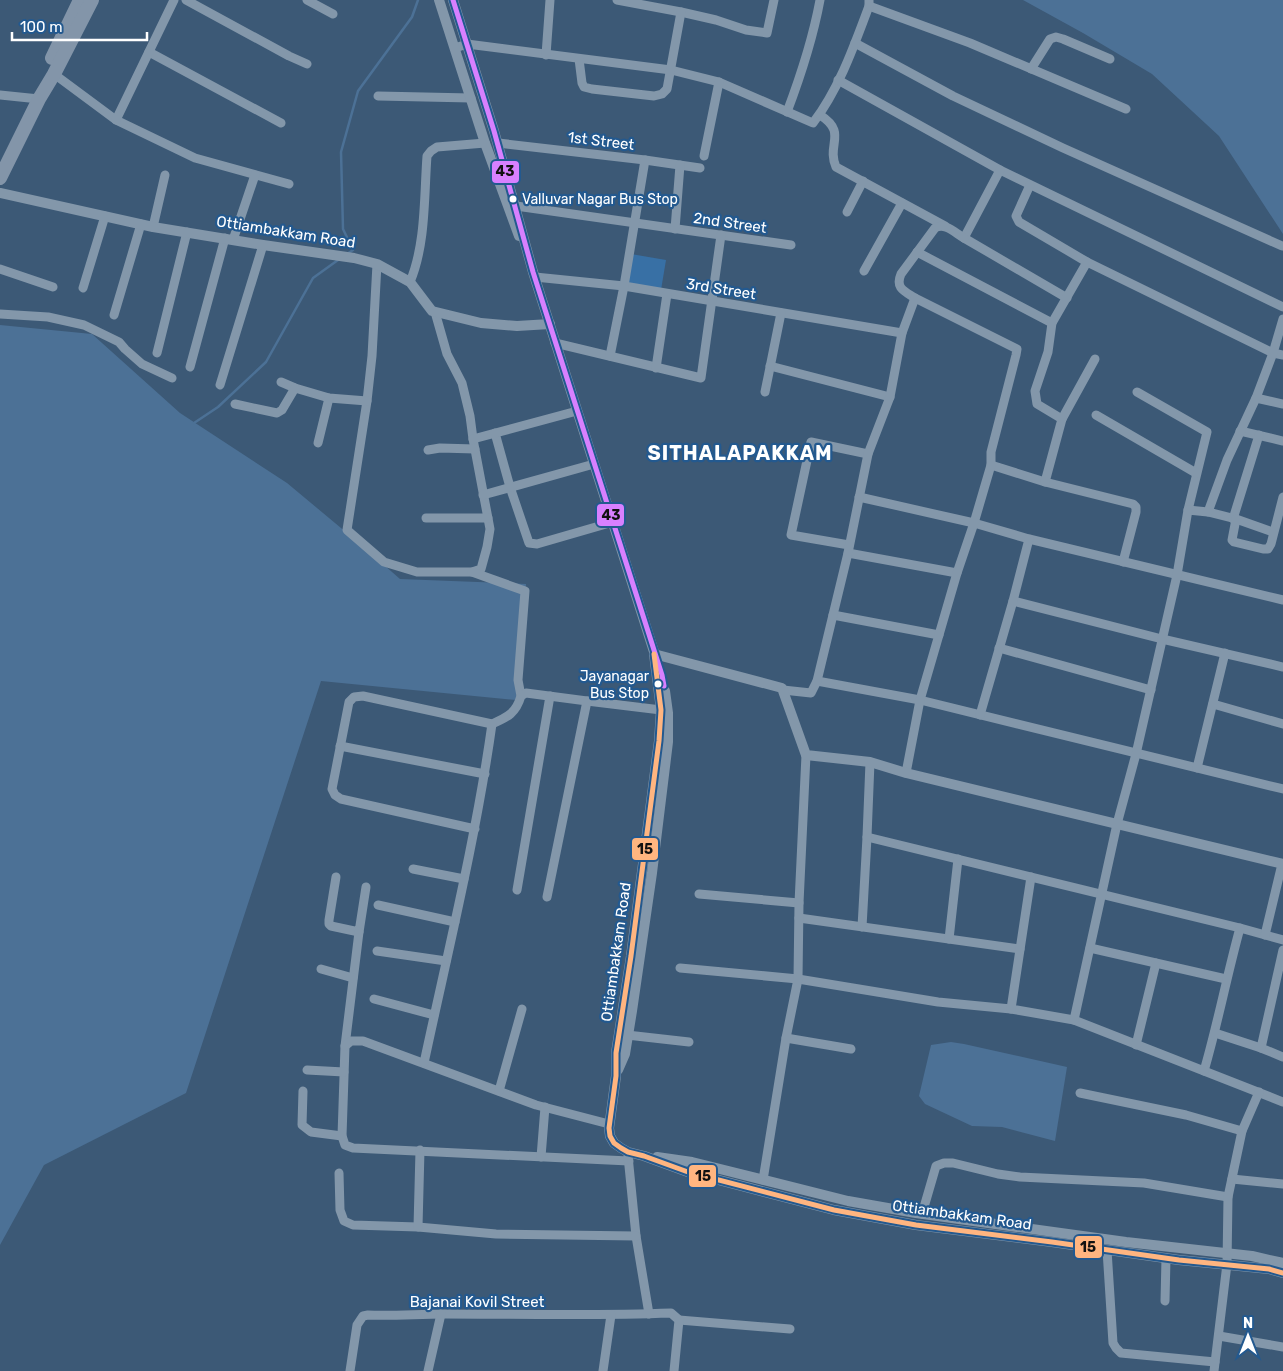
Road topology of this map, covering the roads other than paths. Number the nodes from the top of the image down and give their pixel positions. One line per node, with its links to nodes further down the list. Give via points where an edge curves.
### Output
1 (80, 0): 31 (main road)
2 (92, 0): 25 (main road)
3 (174, 0): 18 (street)
4 (186, 0): 22 (street)
5 (307, 0): 14 (street)
6 (440, 0): 17 (street, Ottiambakkam Road)
7 (453, 0): 16 (street, Ottiambakkam Road)
8 (550, 0): 19 (street)
9 (617, 0): 13 (street)
10 (774, 0): 13 (street, via 767,32 746,30)
11 (820, 0): 33 (street, via 802,73)
12 (869, 3): 15 (street); 23 (street)
13 (681, 12): 24 (street)
14 (332, 14)
15 (855, 43): 26 (street); 67 (street, via 953,96)
16 (467, 44): 17 (street); 19 (street); 38 (street, Ottiambakkam Road)
17 (455, 48): 30 (street, Ottiambakkam Road)
18 (149, 52): 35 (street); 36 (street)
19 (546, 55): 21 (street)
20 (1110, 59): 23 (street, via 1056,37 1050,39)
21 (580, 60): 24 (street); 24 (street, via 582,83 592,90 662,94 667,89)
22 (307, 64)
23 (1031, 69): 32 (street)
24 (671, 70): 27 (street)
25 (54, 74): 31 (main road); 35 (street)
26 (838, 80): 34 (street); 44 (street)
27 (719, 82): 33 (street); 39 (street)
28 (0, 95): 31 (street)
29 (378, 96): 30 (street)
30 (471, 98): 37 (street, Ottiambakkam Road)
31 (35, 99): 40 (main road); 47 (main road)
32 (1126, 109)
33 (787, 112): 34 (street, via 813,123)
34 (820, 115): 48 (street, via 833,126 836,135 833,160 836,167)
35 (116, 120): 46 (street, via 195,158)
36 (281, 123)
37 (485, 143): 73 (street, Ottiambakkam Road); 74 (street, via 438,147 427,156 421,241)
38 (498, 143): 41 (street, 1st Street); 53 (street, Ottiambakkam Road)
39 (704, 156)
40 (0, 158)
41 (645, 160): 42 (street, 1st Street); 56 (street)
42 (680, 165): 43 (street, 1st Street); 60 (street)
43 (700, 168)
44 (1000, 170): 50 (street); 63 (street)
45 (165, 175): 59 (street)
46 (256, 175): 49 (street); 64 (street)
47 (0, 178)
48 (862, 182): 52 (street); 54 (street)
49 (289, 184)
50 (1030, 185): 69 (street, via 1016,216 1019,222); 82 (street)
51 (0, 193): 55 (street, Ottiambakkam Road)
52 (902, 203): 58 (street); 72 (street)
53 (516, 206): 56 (street, 2nd Street); 73 (street, Ottiambakkam Road)
54 (847, 212)
55 (105, 216): 57 (street, Ottiambakkam Road); 77 (street)
56 (634, 223): 60 (street, 2nd Street); 75 (street)
57 (141, 224): 59 (street, Ottiambakkam Road); 86 (street)
58 (944, 226): 63 (street); 68 (street, via 934,228)
59 (153, 227): 61 (street, Ottiambakkam Road)
60 (675, 229): 62 (street, 2nd Street)
61 (187, 232): 64 (street, Ottiambakkam Road); 92 (street)
62 (721, 235): 66 (street, 2nd Street); 81 (street)
63 (964, 238): 80 (street)
64 (229, 239): 65 (street, Ottiambakkam Road); 98 (street)
65 (262, 245): 70 (street, Ottiambakkam Road); 102 (street)
66 (791, 246)
67 (1282, 246)
68 (917, 252): 79 (street, via 898,281 900,288); 88 (street)
69 (1087, 262): 80 (street); 93 (street)
70 (377, 264): 74 (street, Ottiambakkam Road); 109 (street)
71 (0, 270): 76 (street)
72 (864, 271)
73 (534, 275): 75 (street, 3rd Street); 89 (street, Ottiambakkam Road)
74 (410, 282): 83 (street, Ottiambakkam Road)
75 (624, 286): 78 (street, 3rd Street); 95 (street)
76 (54, 287)
77 (83, 288)
78 (667, 294): 81 (street, 3rd Street); 99 (street)
79 (914, 298): 90 (street); 125 (street, via 1017,350 991,452)
80 (1067, 298): 88 (street)
81 (713, 301): 84 (street, 3rd Street); 99 (street, via 701,378)
82 (1283, 308)
83 (435, 312): 89 (street, via 517,326); 118 (street, via 447,354 462,383)
84 (781, 313): 90 (street, 3rd Street); 97 (street)
85 (0, 314): 100 (street, via 48,317 84,325 119,342 142,364)
86 (114, 315)
87 (1283, 319): 93 (street)
88 (1052, 323): 114 (street, via 1048,352 1035,391 1038,404)
89 (550, 324): 91 (street, Ottiambakkam Road)
90 (902, 332): 106 (street)
91 (555, 343): 95 (street); 112 (street, Ottiambakkam Road)
92 (156, 353)
93 (1273, 353): 94 (street); 108 (street)
94 (1283, 355)
95 (610, 356): 99 (street)
96 (1095, 359): 114 (street)
97 (770, 366): 104 (street); 106 (street)
98 (190, 367)
99 (656, 368)
100 (172, 378)
101 (281, 382): 103 (street)
102 (220, 384)
103 (295, 388): 107 (street); 110 (street, via 277,413)
104 (766, 392)
105 (1137, 392): 126 (street, via 1206,432)
106 (890, 397): 123 (street)
107 (329, 398): 109 (street); 120 (street)
108 (1256, 398): 111 (street); 115 (street)
109 (367, 401): 143 (street, via 347,530 384,562 417,572)
110 (235, 404)
111 (1283, 404)
112 (577, 411): 116 (street); 124 (street, Ottiambakkam Road)
113 (1096, 415): 126 (street)
114 (1062, 420): 127 (street)
115 (1240, 431): 117 (street); 133 (street)
116 (495, 433): 118 (street); 128 (street)
117 (1259, 435): 119 (street); 136 (street)
118 (473, 439): 121 (street)
119 (1283, 441)
120 (318, 443)
121 (475, 449): 122 (street); 129 (street)
122 (428, 450)
123 (868, 454): 130 (street); 141 (street, via 811,442 809,450 791,536)
124 (594, 464): 128 (street); 137 (street, Ottiambakkam Road)
125 (991, 465): 127 (street); 138 (street)
126 (1196, 473): 132 (street)
127 (1044, 482): 142 (street, via 1136,507)
128 (510, 487): 129 (street); 137 (street, via 529,543 537,544)
129 (483, 494): 135 (street)
130 (859, 497): 138 (street); 141 (street)
131 (1283, 497): 139 (street)
132 (1188, 510): 133 (street); 145 (street)
133 (1208, 512): 136 (street)
134 (426, 518): 135 (street)
135 (488, 518): 143 (street, via 487,547 480,570)
136 (1234, 519): 139 (street); 139 (street, via 1234,542 1268,549)
137 (613, 522): 153 (street, Ottiambakkam Road)
138 (974, 523): 140 (street); 144 (street)
139 (1273, 532)
140 (1029, 539): 142 (street); 147 (street)
141 (848, 549): 144 (street); 148 (street)
142 (1123, 562): 145 (street)
143 (472, 572): 158 (street, via 524,591 518,680)
144 (957, 573): 149 (street)
145 (1177, 575): 146 (street); 150 (street)
146 (1283, 600)
147 (1013, 601): 150 (street); 151 (street)
148 (833, 616): 149 (street); 155 (street)
149 (939, 634): 160 (street)
150 (1162, 639): 152 (street); 157 (street)
151 (999, 648): 157 (street); 164 (street)
152 (1225, 653): 154 (street); 162 (street)
153 (654, 654): 156 (street); 163 (street, Ottiambakkam Road); 216 (street, Ottiambakkam Road, via 665,692 668,742)
154 (1283, 667)
155 (817, 681): 156 (street, via 811,693); 160 (street)
156 (783, 690): 169 (street)
157 (1150, 690): 168 (street)
158 (521, 696): 159 (street, via 526,693); 165 (street, via 518,707)
159 (550, 696): 161 (street); 185 (street)
160 (920, 700): 164 (street); 172 (street)
161 (587, 701): 163 (street); 188 (street)
162 (1213, 704): 166 (street); 171 (street)
163 (660, 710): 228 (street, Ottiambakkam Road, via 644,860 616,1053)
164 (980, 715): 168 (street)
165 (492, 724): 167 (street, via 363,696 354,697 349,702); 173 (street)
166 (1283, 724)
167 (340, 746): 173 (street); 176 (street, via 332,789 341,799)
168 (1136, 754): 171 (street); 175 (street)
169 (806, 755): 170 (street); 189 (street)
170 (870, 762): 172 (street); 177 (street)
171 (1197, 768): 174 (street)
172 (906, 773): 175 (street)
173 (485, 774): 176 (street)
174 (1283, 789)
175 (1117, 824): 179 (street); 187 (street)
176 (475, 829): 183 (street)
177 (867, 836): 178 (street); 193 (street)
178 (958, 859): 182 (street); 197 (street)
179 (1282, 864): 196 (street)
180 (413, 869): 183 (street)
181 (336, 876): 195 (street, via 329,924)
182 (1031, 877): 187 (street); 200 (street)
183 (464, 879): 192 (street)
184 (366, 887): 195 (street)
185 (517, 890)
186 (699, 894): 189 (street)
187 (1102, 894): 194 (street); 199 (street)
188 (548, 897)
189 (799, 903): 191 (street)
190 (378, 905): 192 (street)
191 (799, 918): 193 (street); 208 (street)
192 (454, 922): 203 (street)
193 (862, 927): 197 (street)
194 (1240, 928): 196 (street); 209 (street)
195 (359, 932): 207 (street)
196 (1265, 935): 198 (street)
197 (949, 939): 200 (street)
198 (1283, 940)
199 (1090, 948): 204 (street); 214 (street)
200 (1020, 949): 212 (street)
201 (1283, 950): 221 (street)
202 (377, 951): 203 (street)
203 (446, 961): 213 (street)
204 (1156, 963): 209 (street); 219 (street)
205 (680, 968): 208 (street)
206 (321, 969): 207 (street)
207 (353, 978): 220 (street)
208 (798, 979): 212 (street, via 938,1002); 217 (street)
209 (1226, 979): 215 (street)
210 (374, 999): 213 (street)
211 (522, 1009): 229 (street)
212 (1010, 1009): 214 (street)
213 (434, 1015): 224 (street)
214 (1074, 1020): 219 (street)
215 (1215, 1033): 221 (street); 226 (street)
216 (627, 1035): 218 (street); 228 (street, Ottiambakkam Road, via 625,1054)
217 (786, 1038): 222 (street); 244 (street)
218 (689, 1042)
219 (1136, 1045): 226 (street)
220 (345, 1046): 224 (street, via 351,1041 363,1041); 227 (street)
221 (1261, 1048): 223 (street)
222 (851, 1049)
223 (1283, 1057)
224 (424, 1063): 229 (street)
225 (307, 1070): 227 (street)
226 (1204, 1071): 231 (street)
227 (344, 1072): 237 (street)
228 (616, 1076): 235 (street, Ottiambakkam Road)
229 (499, 1091): 234 (street)
230 (303, 1092): 237 (street, via 302,1125 312,1132)
231 (1260, 1092): 233 (street); 236 (street)
232 (1080, 1093): 236 (street, via 1186,1115)
233 (1283, 1102)
234 (544, 1107): 235 (street); 241 (street)
235 (609, 1124): 239 (street, Ottiambakkam Road, via 614,1143)
236 (1242, 1131): 243 (street)
237 (342, 1136): 238 (street, via 344,1145 353,1148)
238 (420, 1150): 241 (street); 248 (street)
239 (628, 1156): 240 (street, Ottiambakkam Road); 241 (street, via 590,1160); 249 (street)
240 (644, 1156): 244 (street, Ottiambakkam Road, via 673,1159); 250 (street, Ottiambakkam Road, via 688,1172 867,1217)
241 (541, 1157)
242 (339, 1173): 248 (street, via 340,1210 344,1221 353,1225)
243 (1232, 1179): 245 (street); 246 (street)
244 (763, 1180): 247 (street, Ottiambakkam Road)
245 (1283, 1184)
246 (1228, 1197): 247 (street, via 1144,1183 1020,1177 944,1163 936,1166); 251 (street)
247 (922, 1214): 251 (street, Ottiambakkam Road)
248 (418, 1227): 249 (street, via 496,1234)
249 (636, 1236): 258 (street)
250 (1107, 1250): 252 (street, Ottiambakkam Road); 264 (street, via 1116,1348 1121,1353)
251 (1227, 1253): 253 (street, Ottiambakkam Road); 254 (street)
252 (1166, 1258): 254 (street, Ottiambakkam Road); 256 (street)
253 (1283, 1263)
254 (1227, 1264): 255 (street, Ottiambakkam Road); 262 (street)
255 (1283, 1273)
256 (1165, 1301)
257 (441, 1314): 259 (street, Bajanai Kovil Street); 265 (street, Bajanai Kovil Street, via 363,1316 357,1325); 266 (street)
258 (649, 1314): 259 (street, Bajanai Kovil Street); 260 (street, Bajanai Kovil Street, via 671,1313)
259 (611, 1316): 267 (street)
260 (679, 1320): 261 (street, Bajanai Kovil Street); 268 (street)
261 (790, 1329)
262 (1219, 1336): 263 (street); 264 (street)
263 (1283, 1347)
264 (1215, 1366)
265 (350, 1371)
266 (428, 1371)
267 (603, 1371)
268 (674, 1371)

